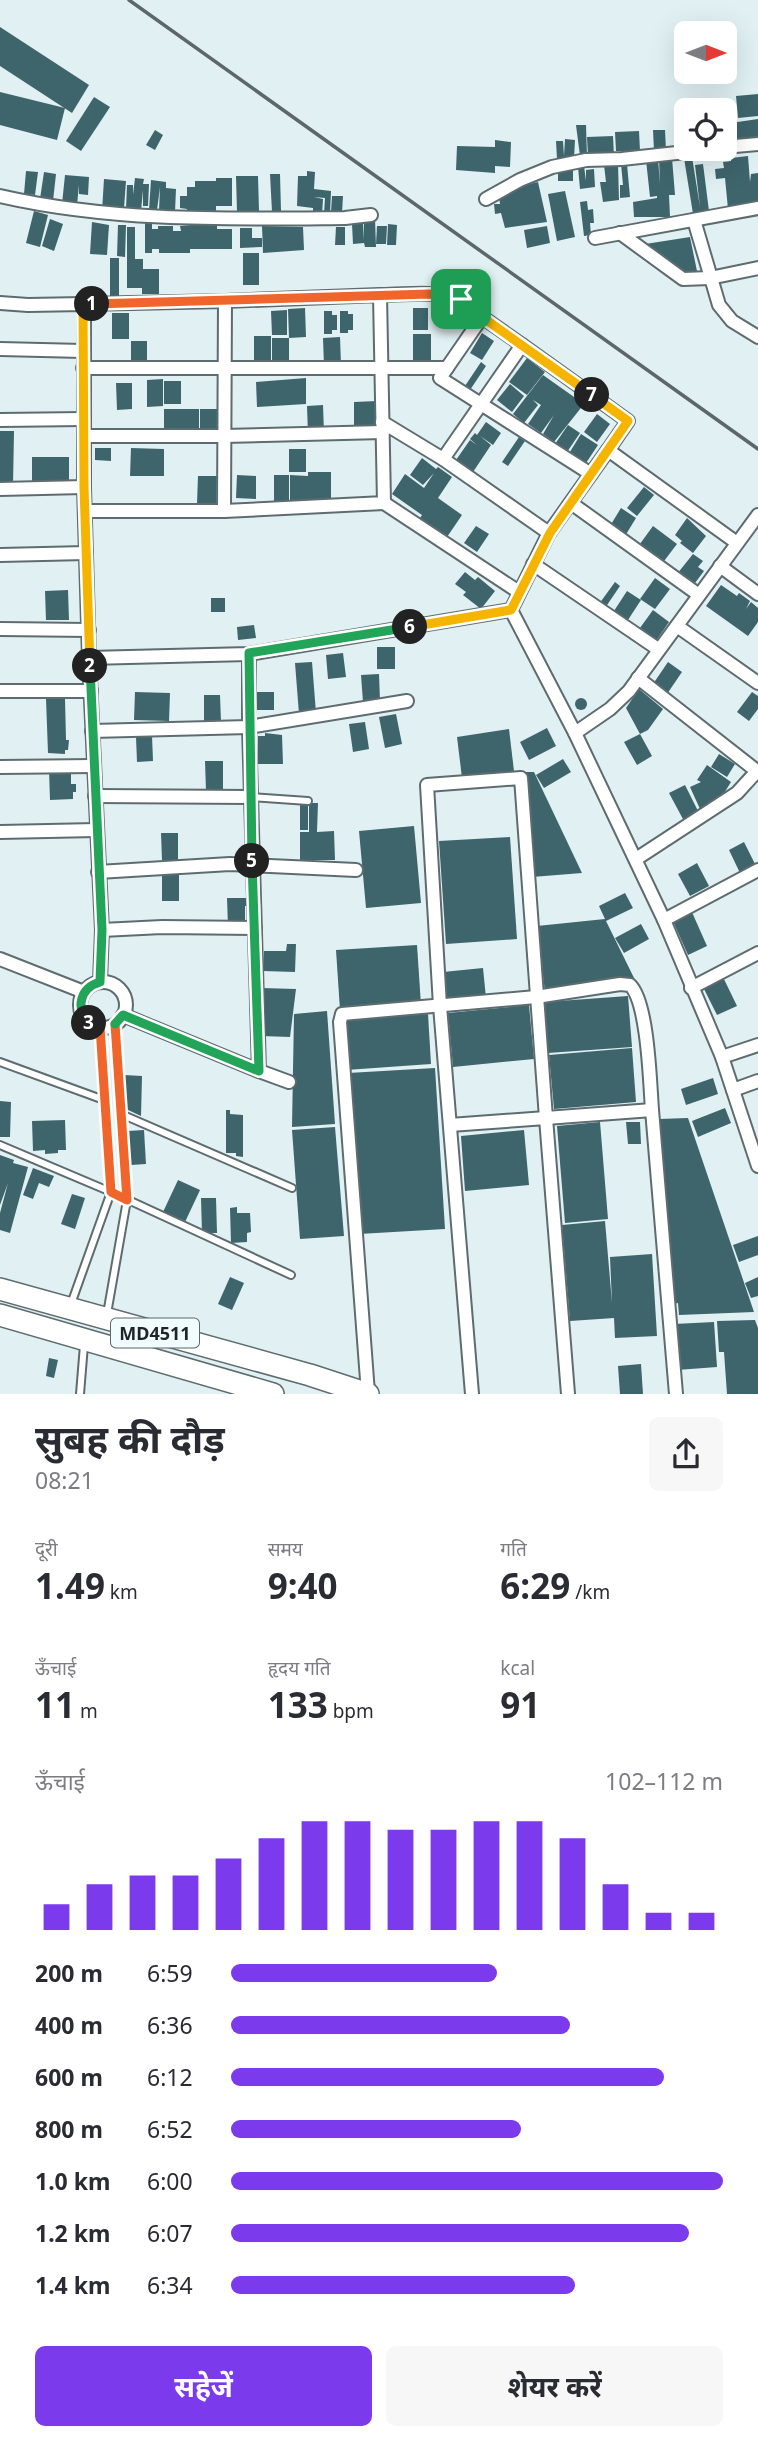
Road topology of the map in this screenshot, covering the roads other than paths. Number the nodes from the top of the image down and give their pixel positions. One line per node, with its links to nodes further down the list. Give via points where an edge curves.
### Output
1 (758, 144): 2 (street)
2 (737, 146)
3 (674, 153): 5 (street, via 552,167)
4 (0, 196): 7 (street, via 85,212 177,219)
5 (486, 199)
6 (758, 208): 8 (street)
7 (372, 215)
8 (694, 220): 9 (street); 12 (street)
9 (620, 233): 10 (street); 12 (street, via 682,279)
10 (595, 238)
11 (758, 268): 12 (street)
12 (710, 278): 18 (street, via 724,314)
13 (380, 295): 14 (street); 17 (street, via 447,295 461,299); 22 (street)
14 (225, 301): 16 (street); 24 (street)
15 (0, 303): 16 (street)
16 (83, 304): 21 (street)
17 (482, 317): 19 (street); 25 (street)
18 (758, 337)
19 (522, 345): 26 (street); 32 (street, via 628,421)
20 (0, 349): 21 (street)
21 (83, 351): 23 (street)
22 (382, 366): 24 (street); 25 (street); 29 (street)
23 (83, 368): 24 (street); 27 (street)
24 (225, 368): 31 (street)
25 (447, 368): 26 (street, via 440,378)
26 (481, 404): 33 (street); 34 (street)
27 (84, 419): 28 (street); 30 (street)
28 (0, 420)
29 (382, 427): 31 (street); 33 (street); 37 (street)
30 (84, 436): 31 (street); 35 (street)
31 (225, 436): 40 (street)
32 (608, 450): 34 (street); 43 (street)
33 (443, 458): 42 (street)
34 (592, 474): 38 (street)
35 (84, 487): 36 (street); 39 (street)
36 (0, 489)
37 (384, 503): 40 (street); 48 (street)
38 (571, 503): 42 (street); 50 (street)
39 (85, 511): 40 (street); 44 (street)
40 (224, 511)
41 (758, 514): 43 (street)
42 (550, 533): 46 (street)
43 (737, 543): 47 (street)
44 (86, 553): 45 (street); 54 (street)
45 (0, 555)
46 (533, 564): 48 (street); 55 (street)
47 (720, 566): 49 (street); 50 (street)
48 (519, 592): 51 (street)
49 (758, 594)
50 (699, 595): 52 (street)
51 (511, 610): 56 (street); 65 (street)
52 (677, 626): 55 (street); 59 (street)
53 (0, 629): 54 (street)
54 (89, 630): 57 (street)
55 (658, 649): 58 (street)
56 (249, 653): 57 (street); 63 (street)
57 (89, 657): 61 (street)
58 (638, 678): 65 (street, via 610,709); 68 (street)
59 (758, 682)
60 (0, 691): 61 (street)
61 (91, 691): 64 (street)
62 (407, 701): 63 (street)
63 (249, 727): 64 (street); 70 (street)
64 (92, 731): 66 (street)
65 (575, 733): 74 (street)
66 (94, 766): 67 (street); 69 (street)
67 (0, 767)
68 (758, 771): 74 (street, via 737,793)
69 (95, 796): 70 (street); 72 (street)
70 (250, 797): 71 (lane); 75 (street)
71 (308, 801)
72 (96, 831): 73 (street); 78 (street)
73 (0, 832)
74 (636, 859): 79 (street)
75 (252, 864): 76 (street); 78 (street); 80 (street)
76 (356, 870)
77 (758, 870): 79 (street)
78 (99, 872): 81 (street)
79 (664, 920): 85 (street)
80 (255, 928): 81 (street); 94 (street)
81 (102, 930): 84 (street)
82 (758, 953): 85 (street)
83 (0, 959): 86 (street)
84 (100, 982): 86 (street); 89 (street, via 122,992 125,1003)
85 (691, 988): 92 (street)
86 (84, 992): 90 (street, via 81,1011 88,1022)
87 (536, 997): 88 (street); 88 (street, via 521,778 427,785); 99 (street, via 630,985 647,1039); 101 (street)
88 (440, 1006): 102 (street); 118 (street, via 346,1012 340,1018)
89 (119, 1019): 90 (street); 94 (street); 100 (lane)
90 (100, 1027): 98 (lane)
91 (758, 1045): 92 (street)
92 (723, 1057): 97 (street)
93 (0, 1062): 98 (lane)
94 (259, 1071): 96 (street)
95 (758, 1081): 97 (street)
96 (289, 1082)
97 (733, 1090): 104 (street)
98 (104, 1100): 106 (lane)
99 (652, 1110): 101 (street); 121 (street)
100 (121, 1114): 105 (lane); 107 (lane)
101 (546, 1118): 102 (street); 120 (street)
102 (450, 1125): 119 (street)
103 (0, 1145): 106 (lane)
104 (757, 1163)
105 (292, 1188)
106 (111, 1192): 107 (lane); 110 (lane)
107 (127, 1200): 108 (lane); 112 (lane)
108 (291, 1275)
109 (0, 1289): 110 (main road, MD4511)
110 (69, 1309): 112 (main road, MD4511)
111 (0, 1315): 113 (main road, MD4511)
112 (106, 1320): 114 (main road, MD4511)
113 (85, 1340): 115 (lane); 116 (main road, MD4511)
114 (291, 1370): 117 (main road); 118 (main road, MD4511)
115 (80, 1394)
116 (273, 1394)
117 (281, 1394)
118 (368, 1394)
119 (472, 1394)
120 (568, 1394)
121 (676, 1394)

